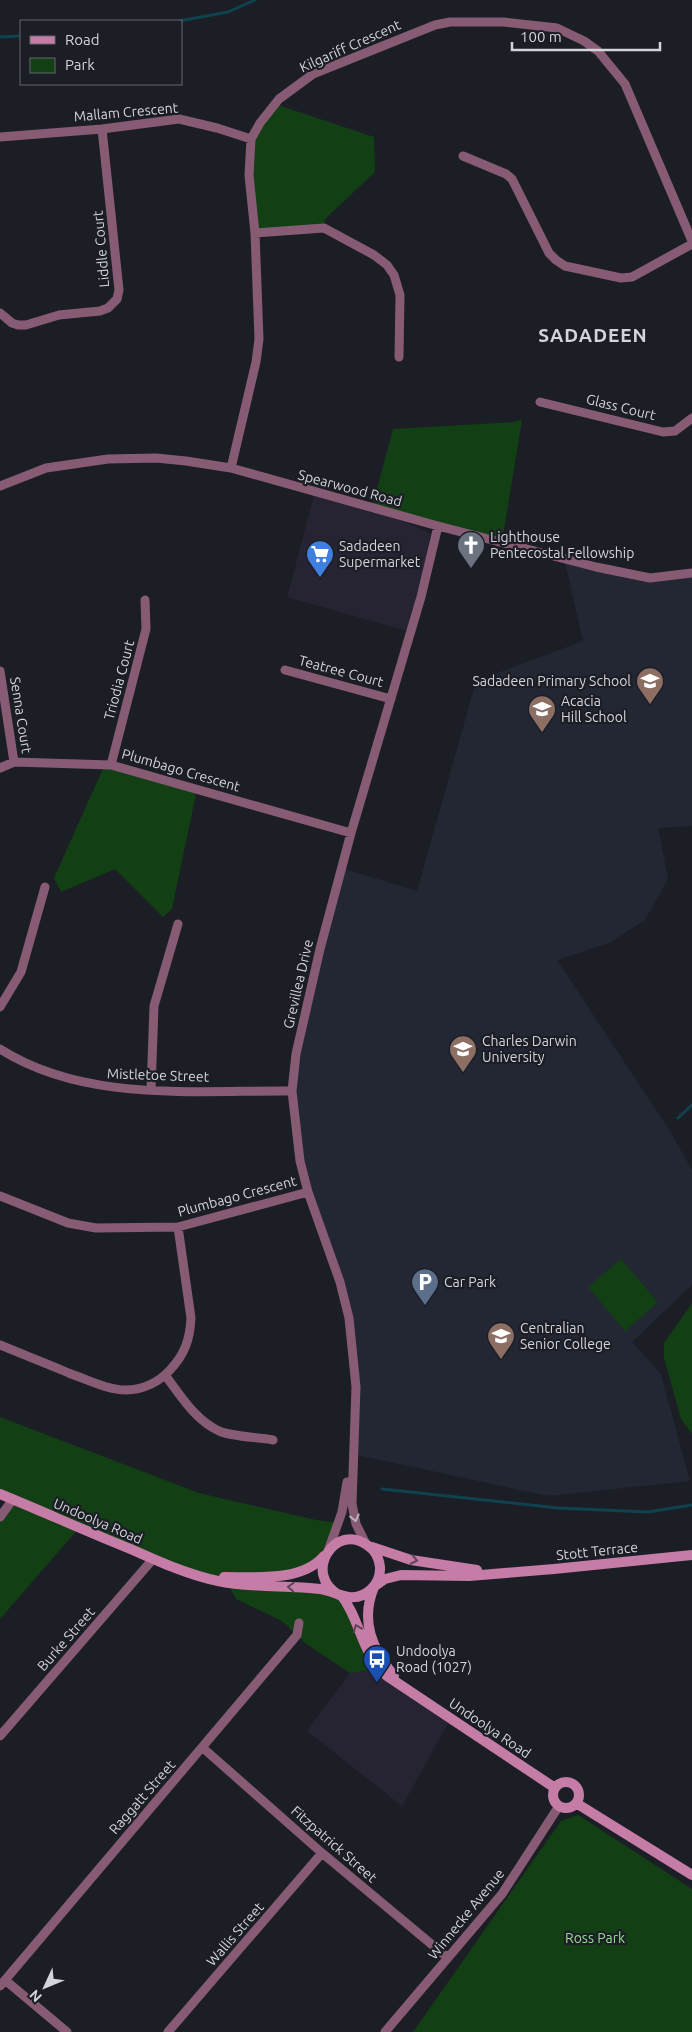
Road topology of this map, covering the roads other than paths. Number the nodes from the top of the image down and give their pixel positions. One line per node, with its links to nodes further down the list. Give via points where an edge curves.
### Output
1 (102, 128): 2 (street, Mallam Crescent); 3 (street, Mallam Crescent, via 179,119); 7 (street, Liddle Court, via 119,290 117,299 100,311 58,315 26,325 12,323)
2 (0, 137)
3 (252, 139): 5 (street, Kilgariff Crescent, via 249,175); 6 (street, Kilgariff Crescent, via 279,99 313,74 418,31 450,22 504,22 557,28 598,52 625,84)
4 (463, 156): 6 (street, via 512,179 549,253 565,266 620,278 632,277)
5 (255, 233): 8 (street, via 324,228 387,265 394,274 400,295); 11 (street, Kilgariff Crescent, via 259,339)
6 (692, 243)
7 (0, 313)
8 (399, 357)
9 (540, 402): 10 (street, Glass Court, via 663,432 674,431)
10 (692, 418)
11 (232, 468): 12 (street, Spearwood Road, via 156,458 108,459 46,468); 13 (street, Spearwood Road)
12 (0, 486)
13 (438, 526): 14 (street, Spearwood Road, via 650,578); 18 (street, Grevillea Drive, via 421,597)
14 (692, 573)
15 (146, 600): 20 (street, Triodia Court, via 146,629)
16 (285, 670): 18 (street, Teatree Court)
17 (0, 671): 19 (street, Senna Court)
18 (390, 699): 22 (street, Grevillea Drive)
19 (14, 762): 20 (street, Plumbago Crescent); 21 (street, Plumbago Crescent)
20 (111, 765): 22 (street, Plumbago Crescent)
21 (0, 768)
22 (351, 833): 28 (street, Grevillea Drive, via 307,1002)
23 (45, 887): 25 (street, via 21,972)
24 (178, 924): 27 (street, via 154,1006)
25 (0, 1007)
26 (0, 1048): 27 (street, Mistletoe Street, via 69,1078 100,1086)
27 (151, 1090): 28 (street, Mistletoe Street)
28 (292, 1091): 29 (street, Grevillea Drive, via 299,1153)
29 (308, 1192): 31 (street, Plumbago Crescent); 35 (street, Grevillea Drive, via 340,1282 349,1318 356,1387)
30 (0, 1196): 31 (street, Plumbago Crescent, via 68,1223 96,1228)
31 (178, 1227): 33 (street, via 191,1325 183,1354)
32 (0, 1345): 33 (street, via 102,1386 126,1390 145,1387)
33 (166, 1375): 34 (street, via 206,1423 221,1431)
34 (273, 1440)
35 (352, 1454): 39 (street, Grevillea Drive, one-way to 39, via 353,1515); 40 (street, Grevillea Drive, via 342,1512)
36 (0, 1494): 37 (main road, Undoolya Road)
37 (13, 1499): 38 (street); 42 (main road, Undoolya Road)
38 (0, 1517)
39 (367, 1544): 40 (main road, Undoolya Road, via 346,1540); 44 (main road, Stott Terrace, one-way to 44, via 411,1560 453,1568); 45 (main road, Undoolya Road, via 380,1564)
40 (327, 1553): 43 (main road, Undoolya Road, via 311,1567 273,1576 223,1577); 46 (main road, Undoolya Road, via 323,1561 324,1578 328,1586)
41 (692, 1555): 44 (main road, Stott Terrace)
42 (152, 1559): 43 (main road, Undoolya Road); 49 (street, Burke Street)
43 (186, 1571): 46 (main road, Undoolya Road, one-way to 43, via 316,1589 216,1581)
44 (505, 1572): 45 (main road, Stott Terrace, via 453,1577 401,1575)
45 (374, 1586): 46 (main road, Undoolya Road, via 369,1592 356,1597); 48 (main road, Undoolya Road, via 368,1606 369,1634 384,1663)
46 (340, 1595): 48 (main road, Undoolya Road, one-way to 46, via 387,1676 372,1660)
47 (299, 1623): 50 (street, Raggatt Street, via 297,1635)
48 (409, 1691): 51 (main road, Undoolya Road)
49 (0, 1736)
50 (203, 1748): 54 (street, Fitzpatrick Street); 57 (street, Raggatt Street)
51 (555, 1788): 52 (main road, via 566,1782 573,1785 579,1795); 53 (main road, via 553,1796)
52 (576, 1803): 53 (main road, via 570,1807); 55 (main road)
53 (559, 1806): 56 (street, Winnecke Avenue, via 502,1894)
54 (322, 1853): 56 (street, Fitzpatrick Street); 59 (street, Wallis Street)
55 (692, 1875)
56 (448, 1958): 60 (street, Winnecke Avenue)
57 (3, 1983): 58 (street)
58 (67, 2032)
59 (168, 2032)
60 (385, 2032)

